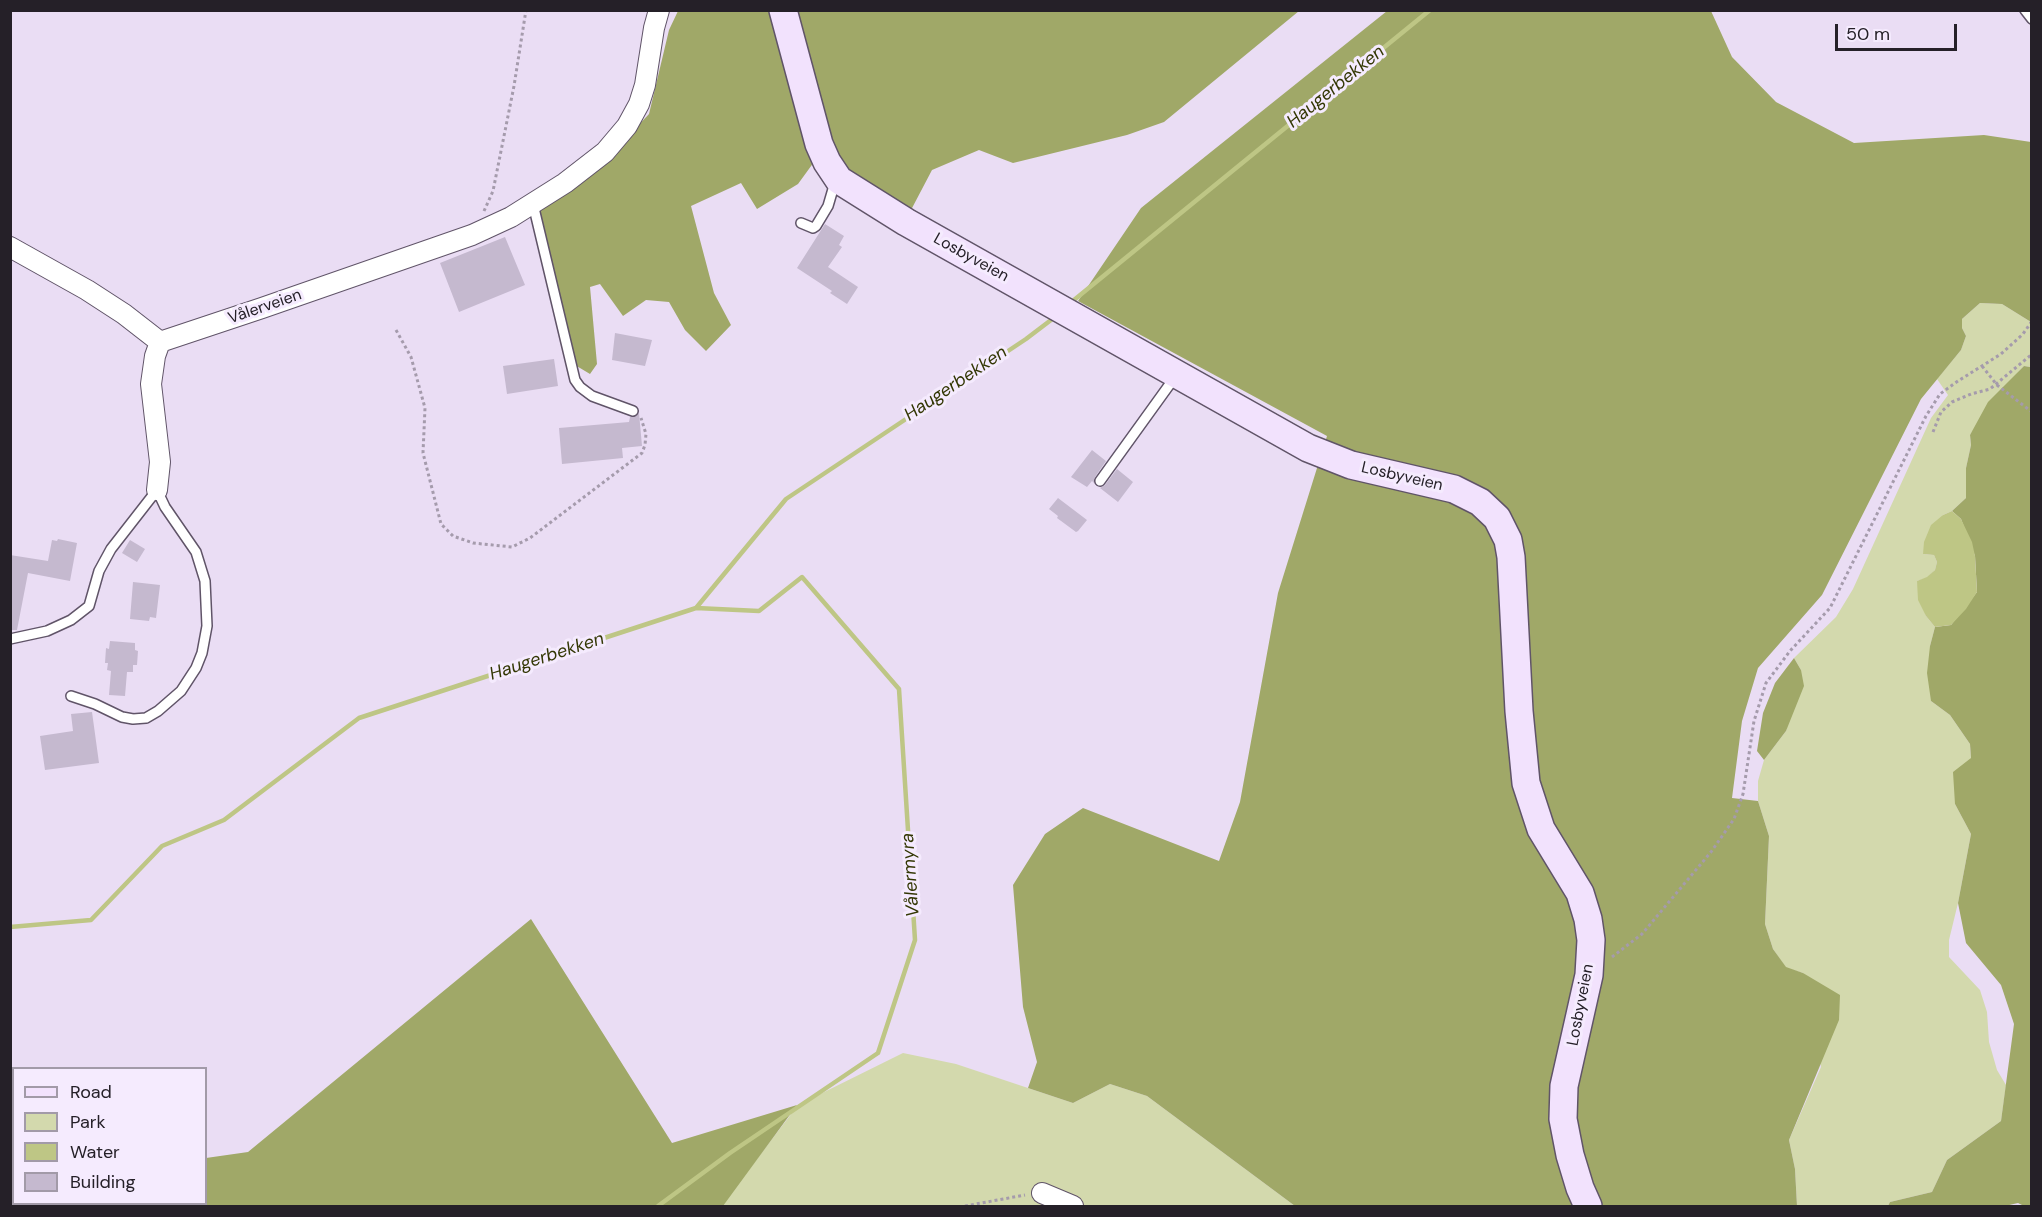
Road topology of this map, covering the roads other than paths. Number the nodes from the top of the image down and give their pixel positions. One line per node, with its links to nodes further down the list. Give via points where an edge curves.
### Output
1 (659, 10): 6 (street, Vålerveien, via 645,85 627,126 605,152)
2 (783, 10): 5 (main road, Losbyveien, via 819,144)
3 (2025, 10): 4 (lane)
4 (2031, 19)
5 (839, 180): 7 (lane, via 816,226); 10 (main road, Losbyveien)
6 (533, 204): 9 (street, Vålerveien, via 472,235); 11 (lane, via 575,380 592,396)
7 (801, 223)
8 (10, 247): 9 (street, via 87,290)
9 (160, 342): 13 (street, via 151,384 160,462)
10 (1176, 375): 12 (lane); 18 (main road, Losbyveien, via 1308,448 1351,465 1454,489 1480,502 1497,518 1508,540 1526,783 1541,829 1580,893 1591,940 1589,975 1564,1086 1563,1119 1570,1155)
11 (633, 411)
12 (1100, 481)
13 (157, 490): 14 (lane, via 111,549 99,571 90,606 47,631); 15 (lane, via 202,568 208,611 199,661 181,691 146,718 122,717)
14 (10, 639)
15 (71, 696)
16 (1042, 1193): 17 (street)
17 (1073, 1206)
18 (1588, 1206)

